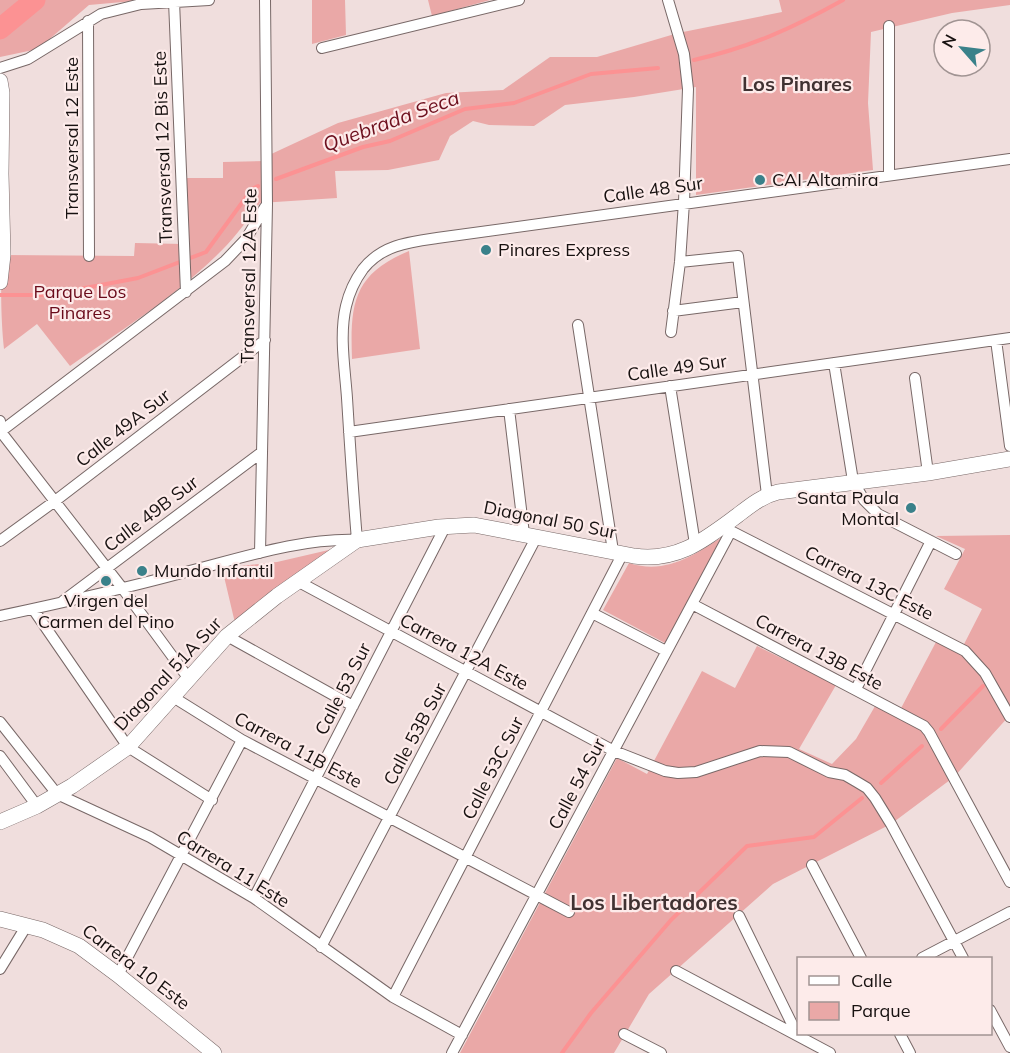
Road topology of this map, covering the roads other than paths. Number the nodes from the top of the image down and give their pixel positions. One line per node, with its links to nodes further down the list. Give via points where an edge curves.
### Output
1 (209, 0): 5 (street)
2 (265, 0): 14 (street, Transversal 12A Este)
3 (519, 0): 8 (street)
4 (668, 0): 13 (street, via 687,74)
5 (174, 1): 6 (street, via 124,7); 18 (street, Transversal 12 Bis Este)
6 (88, 21): 9 (street, via 28,59); 15 (street, Transversal 12 Este)
7 (889, 26): 12 (street)
8 (322, 48)
9 (0, 68)
10 (0, 81): 17 (street)
11 (1010, 159): 12 (street, Calle 48 Sur)
12 (889, 175): 13 (street, Calle 48 Sur)
13 (684, 202): 16 (street); 33 (street, Calle 48 Sur, via 388,248 358,275 349,294 344,320)
14 (267, 204): 18 (street, via 237,250); 24 (street, Transversal 12A Este)
15 (89, 256)
16 (680, 262): 19 (street, via 738,256); 20 (street)
17 (1, 278)
18 (186, 292): 32 (street)
19 (743, 302): 20 (street); 27 (street)
20 (673, 311): 22 (street)
21 (578, 326): 30 (street)
22 (671, 332)
23 (1010, 338): 25 (street, Calle 49 Sur)
24 (265, 340): 35 (street, Transversal 12A Este); 40 (street, Calle 49A Sur)
25 (996, 340): 26 (street, Calle 49 Sur); 34 (street)
26 (834, 363): 27 (street, Calle 49 Sur); 38 (street)
27 (752, 374): 29 (street, Calle 49 Sur); 39 (street)
28 (915, 378): 37 (street)
29 (670, 386): 30 (street, Calle 49 Sur); 47 (street)
30 (589, 398): 31 (street, Calle 49 Sur); 48 (street)
31 (509, 409): 33 (street, Calle 49 Sur); 43 (street)
32 (0, 428): 40 (street)
33 (349, 432): 44 (street, Calle 48 Sur)
34 (1010, 446)
35 (262, 452): 49 (street, Transversal 12A Este); 51 (street, Calle 49B Sur)
36 (1010, 459): 37 (street, Diagonal 50 Sur)
37 (928, 473): 38 (street, Diagonal 50 Sur)
38 (853, 481): 39 (street, Diagonal 50 Sur); 46 (street, via 878,514)
39 (767, 495): 42 (street, Diagonal 50 Sur)
40 (55, 501): 45 (street, Calle 49A Sur); 51 (street)
41 (445, 527): 43 (street, Diagonal 50 Sur, via 484,526); 44 (street, Diagonal 50 Sur); 60 (street, Calle 53 Sur)
42 (726, 528): 47 (street, Diagonal 50 Sur); 55 (street, Calle 54 Sur); 58 (street, Carrera 13C Este)
43 (531, 535): 48 (street, Diagonal 50 Sur); 63 (street, Calle 53B Sur)
44 (357, 540): 49 (street, Diagonal 50 Sur, via 323,540); 52 (street, Diagonal 51A Sur)
45 (0, 541)
46 (932, 541): 50 (street); 58 (street)
47 (695, 544): 48 (street, Diagonal 50 Sur, via 666,556)
48 (618, 552): 57 (street, Calle 53C Sur)
49 (260, 554): 53 (street, Diagonal 50 Sur)
50 (956, 554)
51 (107, 568): 53 (street); 54 (street, Calle 49B Sur)
52 (299, 582): 60 (street, Carrera 12A Este); 61 (street, Diagonal 51A Sur)
53 (123, 589): 54 (street, Diagonal 50 Sur); 64 (street)
54 (60, 603): 56 (street, Diagonal 50 Sur)
55 (692, 604): 62 (street, Calle 54 Sur); 65 (street, Carrera 13B Este)
56 (33, 609): 59 (street, Diagonal 50 Sur); 72 (street)
57 (592, 614): 62 (street); 68 (street, Calle 53C Sur)
58 (894, 614): 65 (street); 69 (street, Carrera 13C Este, via 965,651 991,681)
59 (0, 616)
60 (391, 632): 63 (street, Carrera 12A Este); 67 (street, Calle 53 Sur)
61 (227, 636): 64 (street, Diagonal 51A Sur); 67 (street)
62 (666, 651): 73 (street, Calle 54 Sur)
63 (466, 672): 68 (street, Carrera 12A Este); 79 (street, Calle 53B Sur)
64 (189, 679): 66 (street, Diagonal 51A Sur)
65 (856, 689): 84 (street, Carrera 13B Este, via 929,732)
66 (173, 698): 71 (street, Carrera 11B Este); 72 (street, Diagonal 51A Sur)
67 (353, 706): 75 (street, Calle 53 Sur)
68 (541, 712): 73 (street, Carrera 12A Este); 82 (street, Calle 53C Sur)
69 (1010, 717)
70 (0, 722): 76 (street, Carrera 11 Este)
71 (242, 740): 75 (street, Carrera 11B Este); 77 (street)
72 (128, 747): 76 (street, Diagonal 51A Sur); 77 (street)
73 (614, 751): 85 (street, Calle 54 Sur); 92 (street, Carrera 12A Este, via 678,773 696,772 760,751 782,751 845,775 867,788 875,798)
74 (0, 756): 78 (street)
75 (316, 778): 79 (street, Carrera 11B Este); 86 (street, Calle 53 Sur)
76 (57, 794): 78 (street, Diagonal 51A Sur); 81 (street, Carrera 11 Este)
77 (212, 800): 81 (street)
78 (38, 806): 80 (street, Diagonal 51A Sur)
79 (389, 817): 82 (street, Carrera 11B Este); 93 (street, Calle 53B Sur)
80 (0, 822)
81 (181, 855): 86 (street, Carrera 11 Este); 99 (street)
82 (465, 857): 85 (street, Carrera 11B Este); 100 (street, Calle 53C Sur)
83 (812, 865): 94 (street)
84 (1010, 882)
85 (537, 894): 87 (street, Carrera 11B Este); 104 (street, Calle 54 Sur)
86 (254, 898): 93 (street, Carrera 11 Este)
87 (569, 912)
88 (1010, 912): 92 (street)
89 (739, 916): 102 (street)
90 (0, 919): 91 (street, Carrera 10 Este)
91 (27, 925): 97 (street); 99 (street, Carrera 10 Este, via 70,941)
92 (954, 942): 95 (street); 96 (street, Carrera 12A Este)
93 (321, 947): 100 (street, Carrera 11 Este)
94 (860, 957)
95 (924, 957)
96 (962, 957)
97 (0, 969)
98 (676, 971): 102 (street)
99 (118, 975): 109 (street, Carrera 10 Este)
100 (393, 997): 104 (street, Carrera 11 Este)
101 (992, 1014): 107 (street)
102 (793, 1026)
103 (624, 1034): 111 (street)
104 (462, 1035): 110 (street, Calle 54 Sur)
105 (804, 1035): 108 (street)
106 (901, 1035): 112 (street)
107 (1010, 1047)
108 (826, 1052)
109 (214, 1053)
110 (452, 1053)
111 (661, 1053)
112 (910, 1053)

